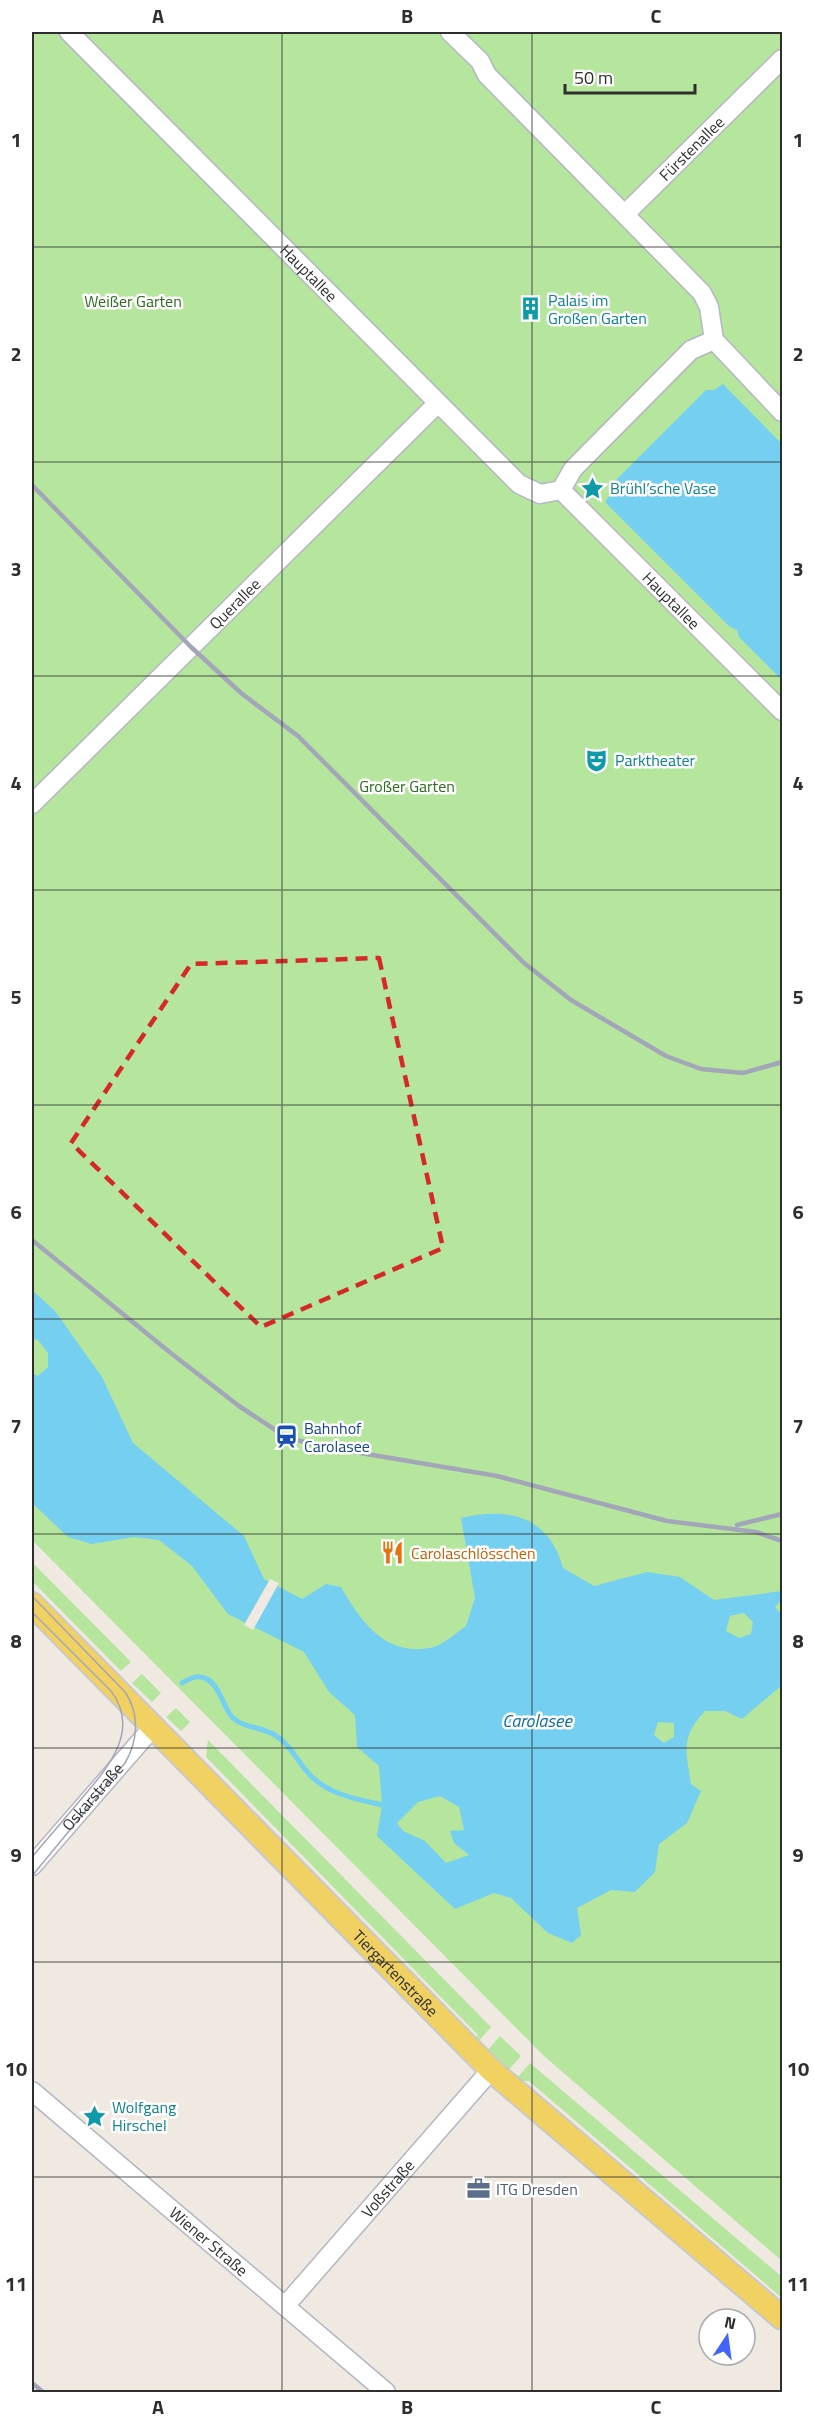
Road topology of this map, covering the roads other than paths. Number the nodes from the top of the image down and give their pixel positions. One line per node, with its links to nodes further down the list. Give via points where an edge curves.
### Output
1 (69, 32): 6 (street, Hauptallee)
2 (450, 32): 4 (street, via 480,61 487,75)
3 (783, 59): 4 (street, Fürstenallee)
4 (626, 213): 5 (street, via 702,293 709,307)
5 (714, 340): 7 (street); 8 (street, via 691,350 573,469)
6 (438, 404): 8 (street, Hauptallee, via 519,484 540,494); 10 (street, Querallee)
7 (783, 412)
8 (561, 490): 9 (street, Hauptallee)
9 (783, 711)
10 (32, 804)
11 (32, 1604): 12 (main road, Tiergartenstraße)
12 (153, 1727): 13 (street, Oskarstraße); 14 (main road, Tiergartenstraße)
13 (32, 1866)
14 (491, 2070): 16 (street, Voßstraße); 17 (main road, Tiergartenstraße)
15 (32, 2091): 16 (street, Wiener Straße)
16 (285, 2306): 18 (street, Wiener Straße)
17 (783, 2318)
18 (386, 2392)

